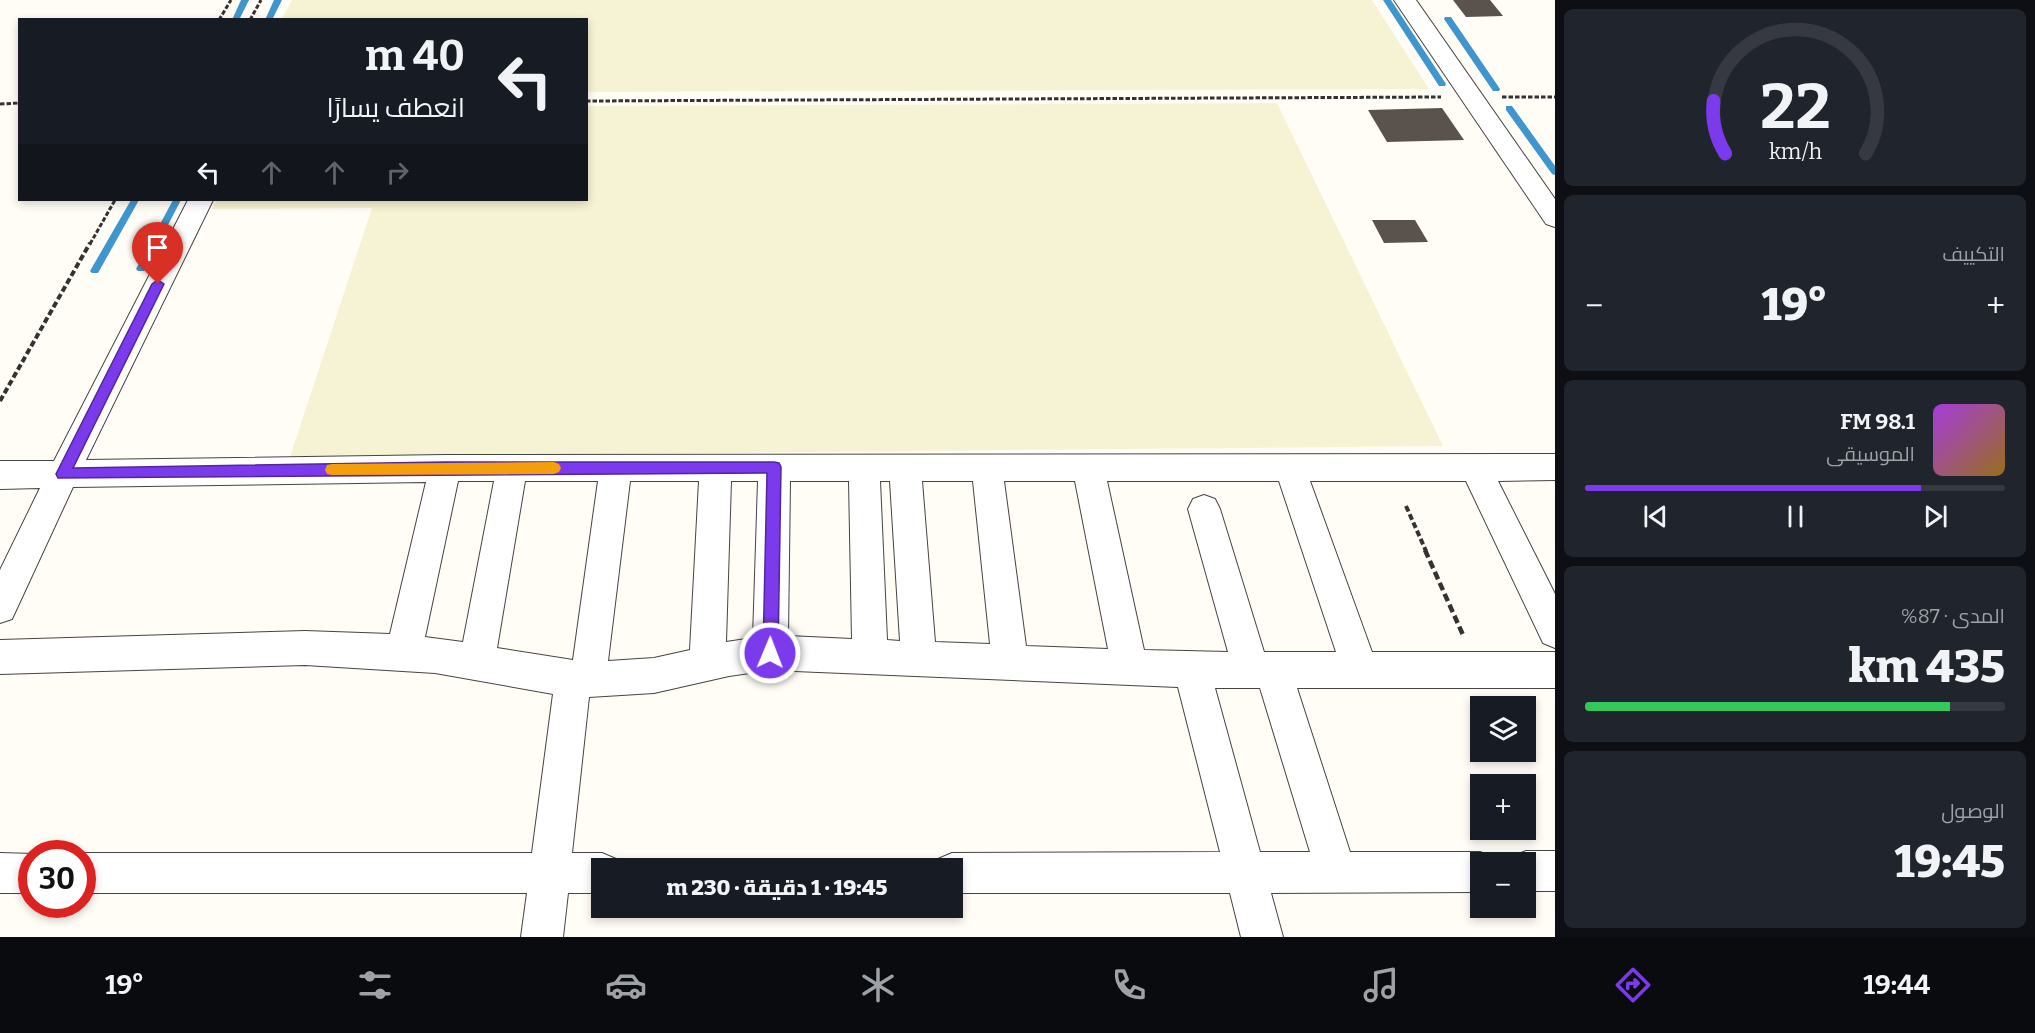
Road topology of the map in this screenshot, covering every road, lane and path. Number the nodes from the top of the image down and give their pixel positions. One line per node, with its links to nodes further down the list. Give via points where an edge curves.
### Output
1 (231, 0): 4 (path)
2 (261, 0): 5 (path)
3 (1405, 0): 6 (street)
4 (220, 18)
5 (251, 18)
6 (1471, 97): 7 (path); 8 (path); 13 (street)
7 (1555, 97)
8 (588, 101)
9 (18, 103): 10 (path)
10 (0, 104)
11 (114, 201): 14 (path)
12 (200, 201): 27 (street)
13 (1555, 218)
14 (0, 401)
15 (716, 467): 16 (street); 21 (street); 39 (street)
16 (774, 467): 22 (street); 34 (street)
17 (1475, 467): 18 (street); 26 (street); 32 (street)
18 (1555, 467)
19 (445, 468): 20 (street); 27 (street); 33 (street)
20 (512, 468): 21 (street); 38 (street)
21 (616, 468): 47 (street)
22 (864, 468): 23 (street); 35 (street)
23 (905, 468): 24 (street); 37 (street)
24 (987, 468): 25 (street); 40 (street)
25 (1089, 468): 26 (street); 41 (street)
26 (1290, 468): 44 (street)
27 (63, 474): 28 (street); 31 (street)
28 (0, 475)
29 (1406, 506): 45 (path)
30 (1204, 509): 43 (street)
31 (0, 607)
32 (1555, 631)
33 (404, 652): 36 (street, via 305,648); 38 (street)
34 (770, 653): 35 (street); 39 (street)
35 (870, 656): 37 (street)
36 (0, 657)
37 (919, 659): 40 (street)
38 (477, 662): 47 (street)
39 (707, 662): 47 (street, via 661,674)
40 (1010, 662): 41 (street)
41 (1130, 668): 42 (street)
42 (1192, 670): 43 (street); 57 (street)
43 (1262, 670): 44 (street); 58 (street)
44 (1360, 670): 45 (street)
45 (1478, 670): 46 (street)
46 (1555, 670)
47 (580, 679): 54 (street)
48 (1536, 871): 49 (street)
49 (1555, 871)
50 (1470, 872): 58 (street)
51 (0, 873): 52 (street)
52 (18, 873)
53 (96, 873): 54 (street)
54 (549, 873): 55 (street); 59 (street)
55 (591, 873)
56 (963, 873): 57 (street)
57 (1245, 873): 58 (street); 60 (street)
58 (1337, 873)
59 (542, 937)
60 (1262, 937)

